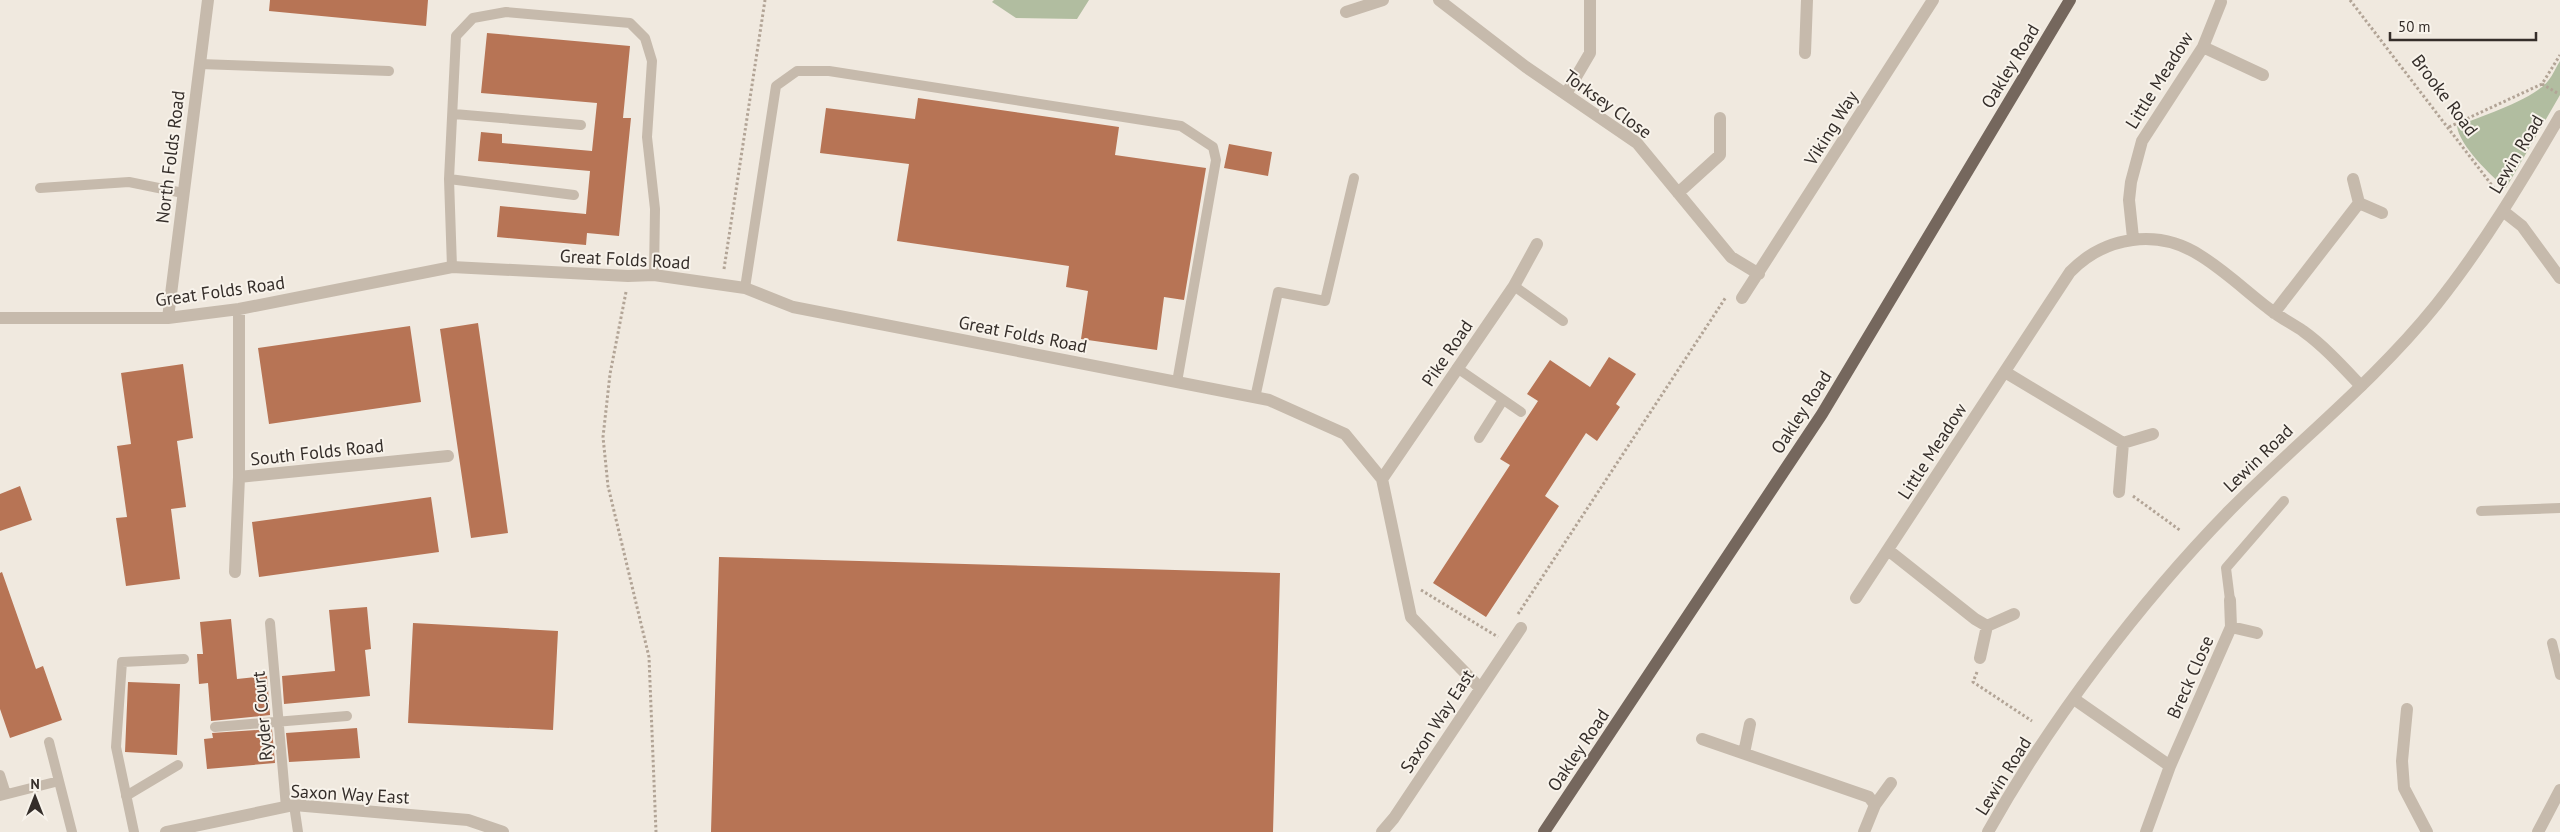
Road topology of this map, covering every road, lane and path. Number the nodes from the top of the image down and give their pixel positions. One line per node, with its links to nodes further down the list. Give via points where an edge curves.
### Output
1 (208, 0): 15 (street, North Folds Road)
2 (765, 0): 44 (path)
3 (1383, 0): 11 (street)
4 (1439, 0): 19 (street, Torksey Close)
5 (1590, 0): 19 (street, via 1590,52)
6 (1807, 0): 13 (street)
7 (1933, 0): 40 (street, Viking Way)
8 (2070, 0): 116 (main road, Oakley Road, via 1822,414)
9 (2350, 0): 25 (path, Brooke Road)
10 (2221, 2): 12 (street, Little Meadow)
11 (1346, 12)
12 (2203, 47): 17 (street); 37 (street, Little Meadow, via 2142,141 2129,200)
13 (1805, 52)
14 (2560, 55): 18 (path)
15 (200, 64): 16 (lane); 31 (street, North Folds Road)
16 (389, 71)
17 (2263, 75)
18 (2542, 84): 20 (path); 25 (path)
19 (1566, 94): 32 (street, Torksey Close, via 1637,143)
20 (2559, 94)
21 (454, 114): 24 (lane); 27 (lane); 41 (lane, via 456,36 473,18 506,12 630,23 645,38 652,61 647,137 655,209)
22 (2560, 116): 35 (street, Lewin Road)
23 (1720, 118): 32 (street, via 1720,155)
24 (581, 125)
25 (2449, 127): 30 (path, Brooke Road)
26 (1354, 178): 57 (lane, via 1325,301 1278,292)
27 (449, 179): 33 (lane); 39 (lane)
28 (2353, 179): 34 (street)
29 (40, 188): 31 (lane, via 128,182)
30 (2494, 188)
31 (183, 193): 51 (street, North Folds Road)
32 (1678, 193): 40 (street, Torksey Close, via 1731,257)
33 (574, 195)
34 (2360, 202): 36 (street); 49 (street)
35 (2503, 211): 43 (street, via 2522,226); 56 (street, Lewin Road, via 2435,306)
36 (2382, 213)
37 (2133, 238): 49 (street, Little Meadow, via 2170,242 2201,256); 54 (street, Little Meadow, via 2096,251 2076,266)
38 (1537, 244): 45 (street, Pike Road)
39 (452, 267): 42 (street, Great Folds Road); 48 (street, Great Folds Road)
40 (1759, 274): 47 (street, Viking Way)
41 (654, 275): 42 (street, Great Folds Road); 44 (street, Great Folds Road)
42 (628, 276): 114 (path, via 610,374 603,437 608,486 649,657)
43 (2560, 278)
44 (722, 285): 46 (street, Great Folds Road)
45 (1514, 286): 52 (lane); 53 (street, Pike Road)
46 (745, 288): 55 (street, Great Folds Road, via 793,307); 55 (lane, via 776,86 797,71 829,71 1181,126 1213,147 1216,160)
47 (1742, 298): 77 (path, via 1732,288)
48 (239, 309): 51 (street, Great Folds Road); 64 (street, South Folds Road)
49 (2274, 313): 56 (street, Little Meadow, via 2304,332)
50 (0, 318): 51 (street, Great Folds Road)
51 (168, 318)
52 (1563, 321)
53 (1458, 368): 58 (lane); 65 (street, Pike Road)
54 (2005, 372): 62 (street); 71 (street, Little Meadow)
55 (1177, 382): 57 (street, Great Folds Road)
56 (2361, 386): 89 (street, Lewin Road, via 2227,513 2133,622)
57 (1256, 398): 65 (street, Great Folds Road, via 1268,400 1345,434)
58 (1503, 400): 59 (lane); 61 (lane)
59 (1522, 412)
60 (2153, 434): 62 (street)
61 (1478, 438)
62 (2123, 443): 66 (street)
63 (448, 456): 64 (street, South Folds Road)
64 (239, 477): 72 (street)
65 (1382, 479): 73 (street)
66 (2119, 492): 70 (path, via 2133,496)
67 (2284, 502): 75 (lane, via 2226,568)
68 (2560, 508): 69 (lane)
69 (2482, 510)
70 (2181, 531)
71 (1888, 550): 74 (street, Little Meadow); 79 (street)
72 (235, 572)
73 (1406, 592): 84 (path, via 1424,590); 88 (street, via 1411,617)
74 (1856, 598)
75 (2230, 600): 80 (street, Breck Close)
76 (2014, 614): 79 (street)
77 (1518, 615)
78 (270, 623): 92 (lane, Ryder Court)
79 (1987, 626): 85 (street)
80 (2231, 627): 82 (street); 100 (street, Breck Close)
81 (1521, 628): 84 (street, Saxon Way East)
82 (2257, 633)
83 (2552, 643): 87 (lane)
84 (1509, 645): 88 (street, Saxon Way East)
85 (1980, 658): 93 (path, via 1983,659 1973,682)
86 (184, 659): 106 (lane, via 122,662 116,747)
87 (2560, 675)
88 (1479, 687): 115 (street, Saxon Way East)
89 (2074, 699): 100 (street); 118 (street, Lewin Road)
90 (2407, 709): 120 (street, via 2402,761 2404,788)
91 (347, 716): 92 (lane)
92 (280, 721): 95 (lane); 108 (lane, Ryder Court)
93 (2032, 721)
94 (1750, 724): 98 (street)
95 (215, 727)
96 (1702, 739): 98 (street)
97 (49, 742): 102 (lane)
98 (1744, 753): 107 (street, via 1856,791 1869,797)
99 (178, 765): 106 (lane)
100 (2170, 766): 119 (street, Breck Close)
101 (0, 775): 105 (lane)
102 (59, 780): 105 (lane); 109 (lane)
103 (1891, 782): 107 (street)
104 (2560, 790): 121 (street)
105 (3, 795)
106 (126, 796): 110 (lane)
107 (1874, 805): 117 (street)
108 (290, 806): 111 (street, Saxon Way East); 112 (lane, Ryder Court); 113 (street, Saxon Way East, via 468,820)
109 (72, 832)
110 (134, 832)
111 (166, 832)
112 (298, 832)
113 (503, 832)
114 (656, 832)
115 (1382, 832)
116 (1544, 832)
117 (1864, 832)
118 (1988, 832)
119 (2146, 832)
120 (2427, 832)
121 (2538, 832)

